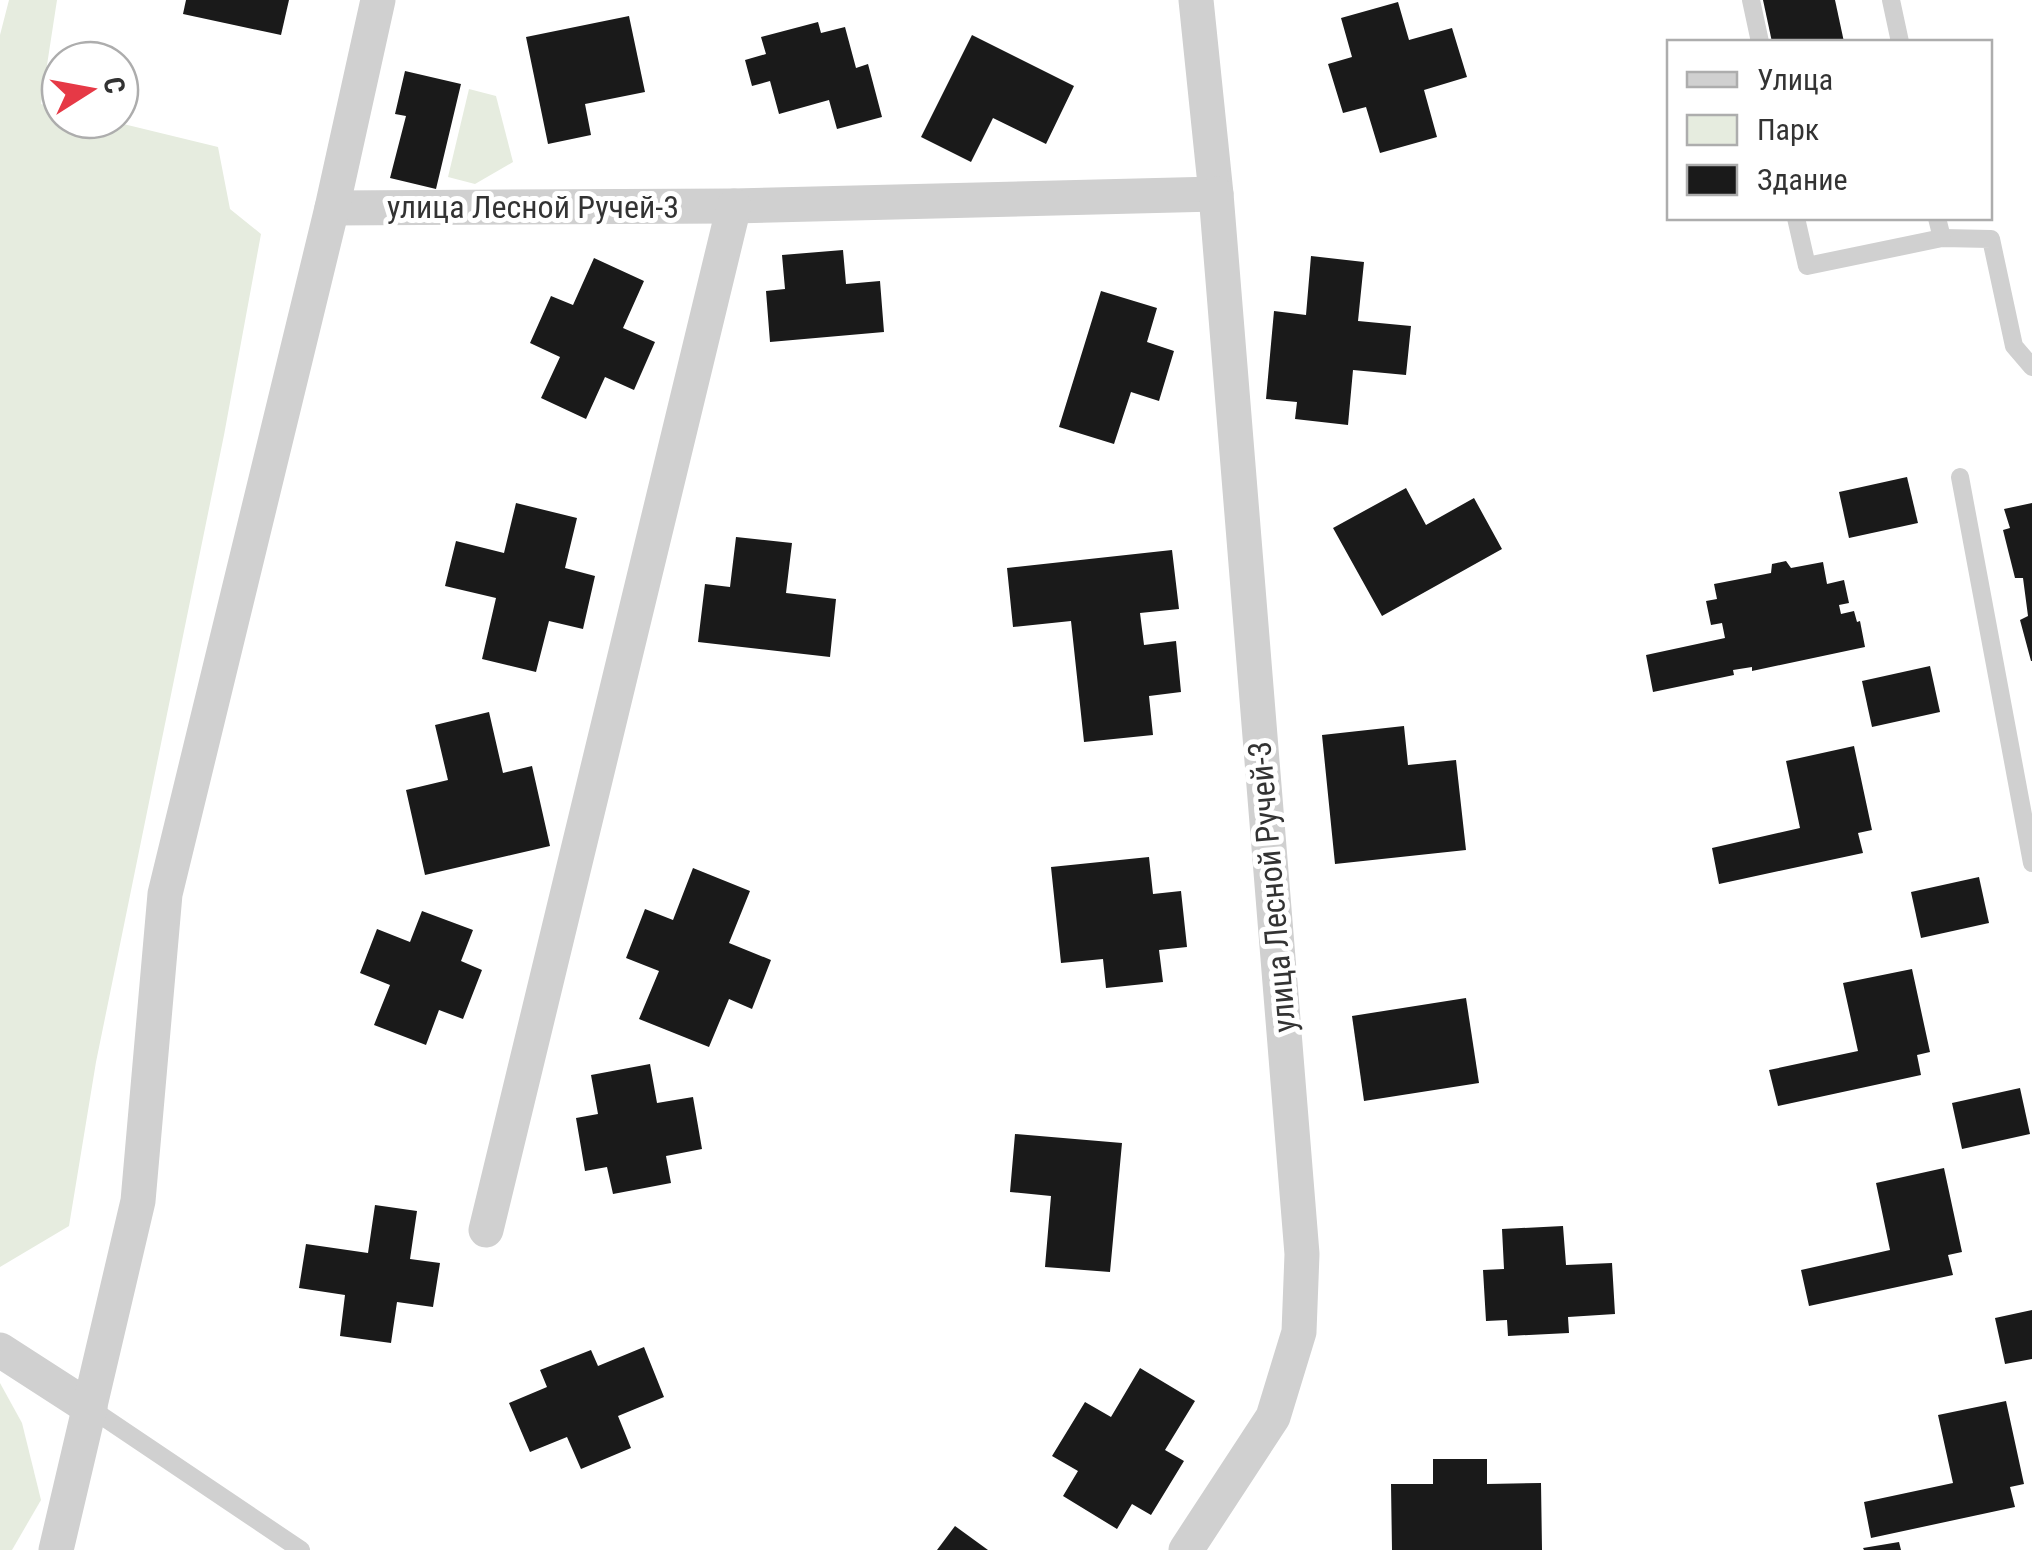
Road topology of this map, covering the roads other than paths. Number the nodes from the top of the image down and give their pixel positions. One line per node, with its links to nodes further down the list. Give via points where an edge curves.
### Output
1 (378, 0): 9 (street)
2 (1196, 0): 7 (street, улица Лесной Ручей-3)
3 (1751, 0): 5 (lane)
4 (1891, 0): 6 (lane)
5 (1760, 40)
6 (1900, 40)
7 (1216, 194): 8 (street, улица Лесной Ручей-3); 21 (street, улица Лесной Ручей-3, via 1302,1254 1299,1332 1273,1416)
8 (734, 206): 9 (street, улица Лесной Ручей-3); 16 (street, улица Лесной Ручей-3)
9 (332, 208): 18 (street, via 165,894 138,1200)
10 (1796, 220): 12 (lane, via 1806,266)
11 (1938, 220): 12 (lane)
12 (1942, 238): 13 (lane, via 1991,239 2014,346)
13 (2032, 367)
14 (1960, 477): 15 (lane)
15 (2032, 863)
16 (486, 1230)
17 (0, 1350): 18 (street)
18 (90, 1408): 19 (street); 20 (lane)
19 (56, 1550)
20 (301, 1550)
21 (1186, 1550)

